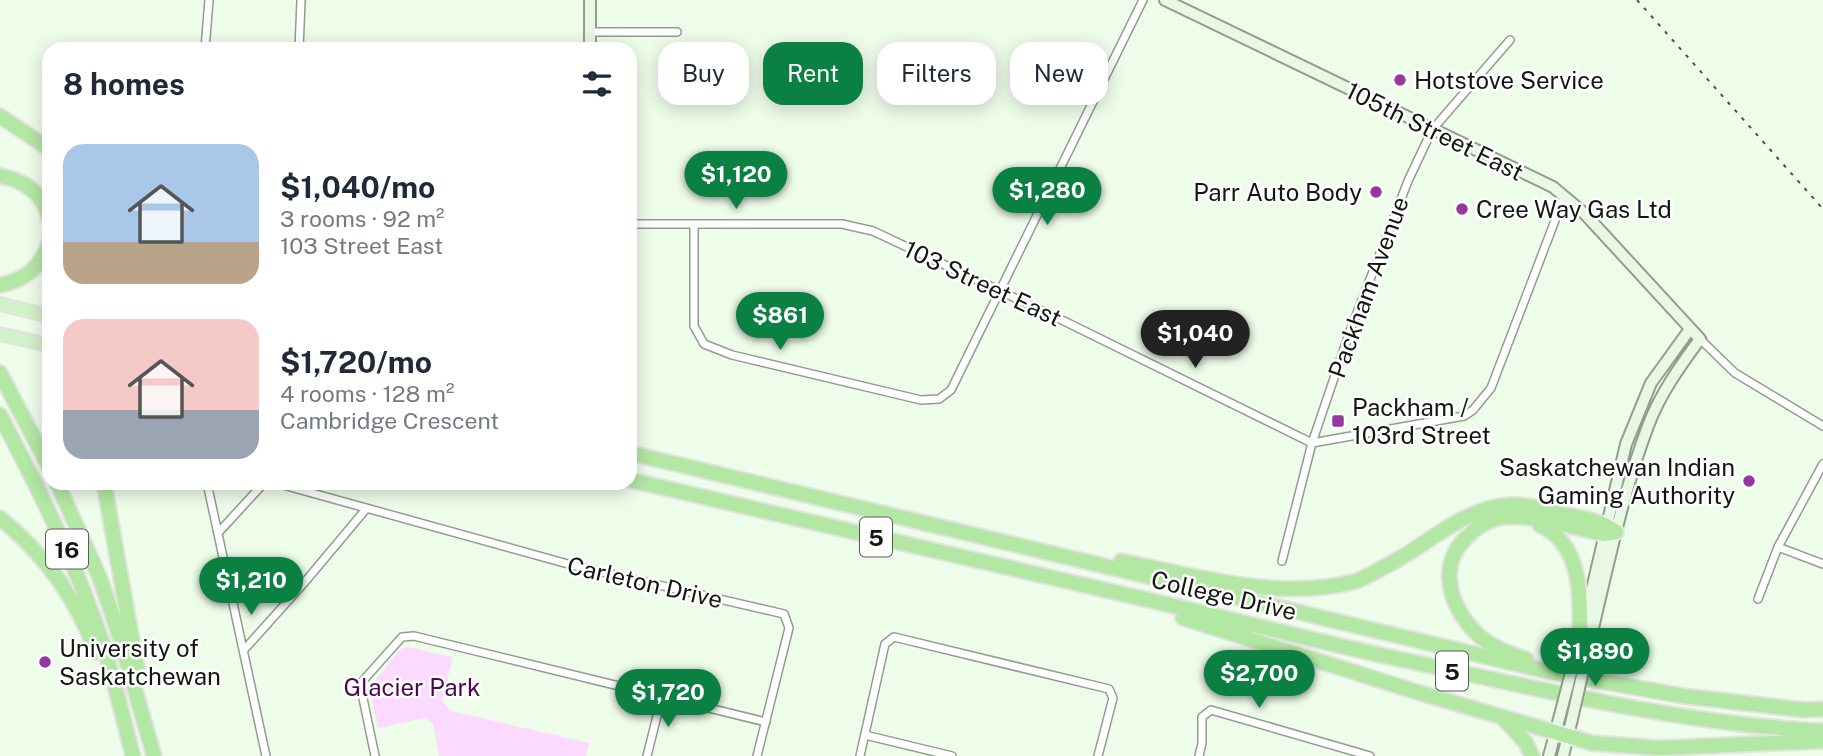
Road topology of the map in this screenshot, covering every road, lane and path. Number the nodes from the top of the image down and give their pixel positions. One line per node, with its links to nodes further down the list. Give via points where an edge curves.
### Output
1 (209, 0): 9 (street)
2 (590, 0): 6 (street)
3 (1143, 0): 22 (street)
4 (1165, 0): 13 (street, 105th Street East)
5 (300, 1): 10 (street)
6 (590, 32): 7 (street); 11 (street)
7 (677, 32)
8 (1510, 40): 13 (street, Packham Avenue)
9 (206, 42)
10 (299, 42)
11 (590, 42)
12 (0, 116): 14 (highway)
13 (1432, 130): 16 (street, 105th Street East, via 1553,187); 32 (street, Packham Avenue, via 1381,250)
14 (42, 144)
15 (0, 176): 17 (highway, via 35,191)
16 (1564, 197): 25 (street, 105th Street East); 32 (street, via 1491,388 1473,410 1464,416)
17 (42, 202)
18 (637, 224): 19 (street, 103 Street East)
19 (694, 225): 22 (street, 103 Street East, via 842,224 873,231); 22 (street, via 694,326 704,344 732,355 921,400 939,399 951,390)
20 (42, 259): 21 (highway, via 21,278)
21 (0, 285)
22 (999, 292): 32 (street, 103 Street East)
23 (0, 304): 24 (main road)
24 (42, 314)
25 (1690, 329): 27 (street, 105th Street East); 45 (street, via 1662,366 1639,409 1626,444)
26 (0, 334): 28 (main road)
27 (1700, 339): 31 (street, via 1735,373); 45 (street, via 1663,394)
28 (42, 343)
29 (0, 373): 33 (highway)
30 (0, 415): 56 (highway, 16, via 72,560 99,631)
31 (1823, 426)
32 (1312, 443): 49 (street, Packham Avenue)
33 (42, 454)
34 (637, 455): 47 (highway, College Drive / 5)
35 (1823, 464): 48 (street)
36 (637, 480): 51 (highway, College Drive / 5)
37 (60, 490): 58 (highway, 16, via 99,576)
38 (105, 490): 58 (highway)
39 (209, 490): 46 (street)
40 (258, 490): 46 (street)
41 (300, 490): 42 (street, Carleton Drive)
42 (366, 509): 54 (street); 61 (street, Carleton Drive, via 568,564 784,614 789,628)
43 (0, 518): 56 (highway, via 37,553 67,593)
44 (1526, 518): 45 (highway); 53 (highway, via 1551,530 1568,550 1580,592); 55 (highway, via 1487,522 1457,548 1449,586 1466,623 1488,643 1517,656)
45 (1609, 530): 47 (highway, via 1532,507 1491,508 1465,518 1354,582 1297,589 1254,588); 53 (street)
46 (218, 533): 54 (street)
47 (1030, 547): 55 (highway, College Drive / 5)
48 (1778, 547): 50 (street); 52 (street)
49 (1282, 561)
50 (1823, 564)
51 (1085, 586): 60 (highway); 62 (highway, College Drive / 5, via 1619,707)
52 (1758, 599)
53 (1582, 644): 64 (street, bridge, via 1560,715); 64 (street, bridge, via 1572,719)
54 (244, 650): 69 (street)
55 (1632, 688): 59 (highway, College Drive / 5)
56 (115, 692): 67 (highway, 16)
57 (662, 696): 61 (street); 70 (street, via 402,636 360,684); 71 (street)
58 (141, 708): 68 (highway, 16)
59 (1823, 709)
60 (1500, 716): 64 (highway); 78 (highway)
61 (766, 722): 72 (street, Carleton Drive)
62 (1823, 731)
63 (865, 735): 73 (street); 74 (street); 75 (street, via 885,644 894,637 1109,689 1113,698)
64 (1561, 735): 66 (highway, via 1609,746); 79 (street); 80 (street)
65 (1823, 741): 66 (highway)
66 (1659, 748): 81 (highway)
67 (133, 756)
68 (154, 756)
69 (266, 756)
70 (375, 756)
71 (647, 756)
72 (758, 756)
73 (860, 756)
74 (952, 756)
75 (1098, 756)
76 (1199, 756): 77 (street, via 1202,717 1211,710)
77 (1370, 756)
78 (1532, 756)
79 (1549, 756)
80 (1563, 756)
81 (1609, 756)

